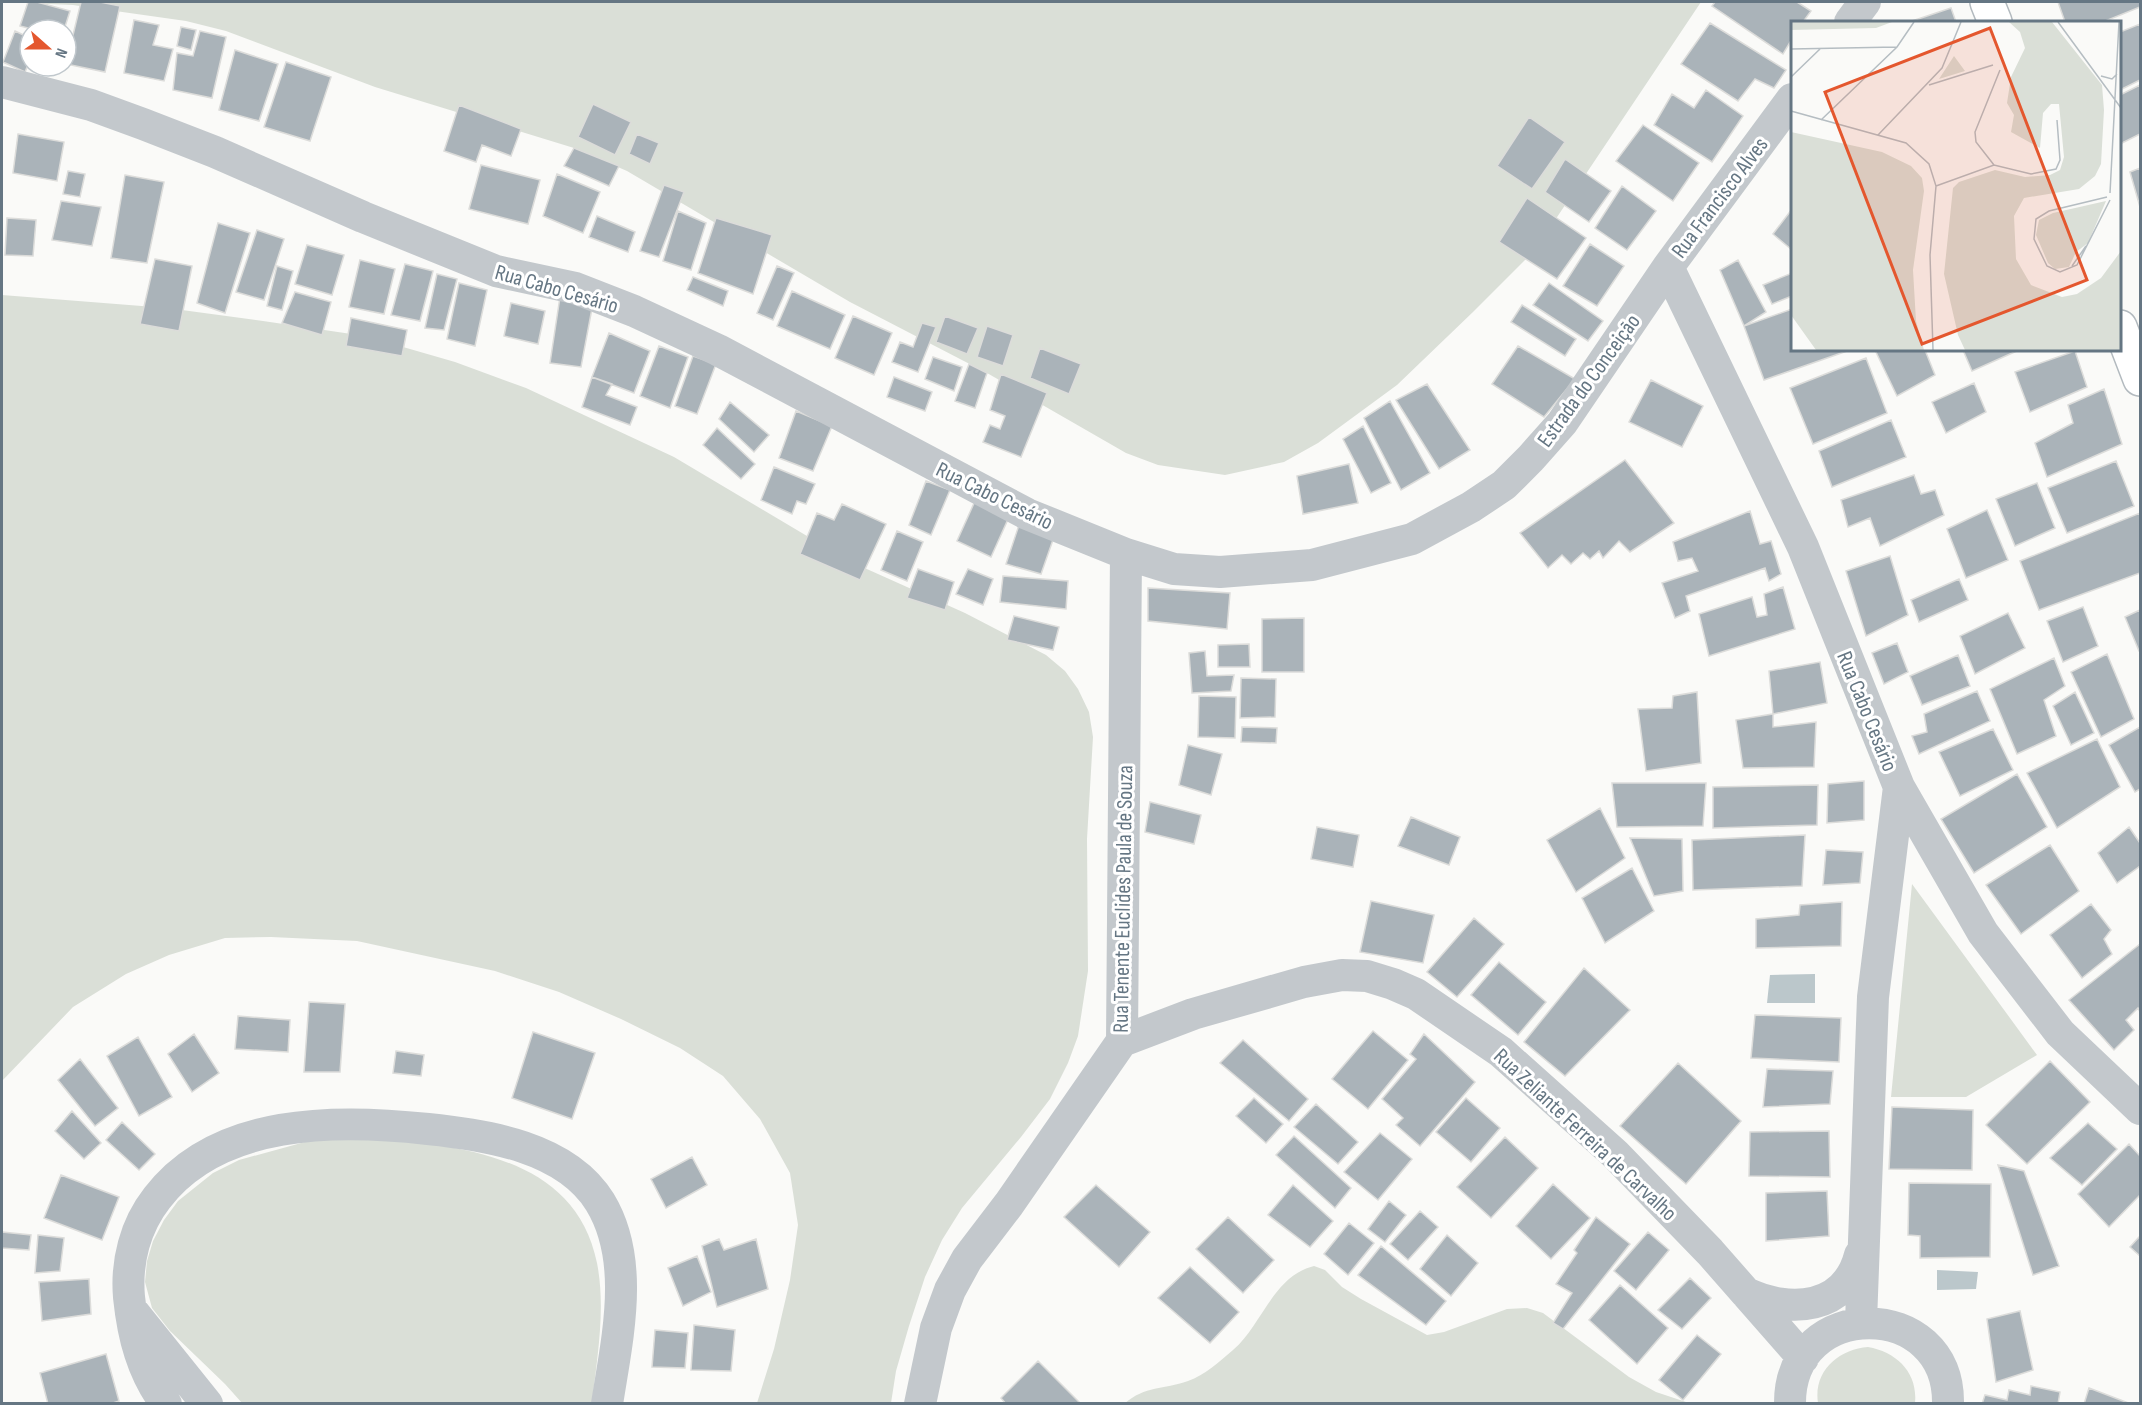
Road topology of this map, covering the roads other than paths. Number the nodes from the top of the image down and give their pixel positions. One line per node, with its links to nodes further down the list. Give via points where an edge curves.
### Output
1 (1865, 2): 3 (street)
2 (1987, 2): 4 (street)
3 (1851, 21)
4 (1995, 21)
5 (2, 82): 10 (street, Rua Cabo Cesário, via 91,105 215,152 496,272 575,288 634,311 718,350 1028,514)
6 (1791, 100): 7 (street, Rua Francisco Alves)
7 (1668, 267): 10 (street, Estrada do Conceição, via 1562,423 1532,458 1471,507 1413,538 1312,565 1220,572 1174,569); 11 (street, Rua Cabo Cesário, via 1803,548)
8 (2121, 330): 9 (street)
9 (2140, 379)
10 (1126, 554): 12 (street, Rua Tenente Euclides Paula de Souza)
11 (1899, 787): 13 (street, Rua Cabo Cesário, via 1983,933 2060,1034); 14 (street, via 1873,997)
12 (1122, 1041): 15 (street, Rua Zeliante Ferreira de Carvalho, via 1193,1014 1304,982 1342,975 1367,976 1393,984 1416,994 1501,1052 1615,1154); 22 (street, Rua Tenente Euclides Paula de Souza, via 967,1259 936,1328)
13 (2140, 1109)
14 (1864, 1242): 15 (street, via 1855,1270 1831,1296 1796,1306 1768,1302); 17 (street)
15 (1746, 1293): 18 (street, Rua Zeliante Ferreira de Carvalho)
16 (130, 1308): 19 (street, via 135,1340); 20 (street); 21 (street, via 130,1258 148,1210 168,1184 191,1164 218,1149 249,1137 312,1125 381,1124 488,1137 536,1152 574,1174 589,1187 609,1220 616,1241 620,1318)
17 (1861, 1322): 18 (street, via 1828,1333); 24 (street, via 1896,1327 1925,1345 1944,1376)
18 (1803, 1358): 23 (street, via 1792,1383)
19 (166, 1404)
20 (207, 1404)
21 (607, 1404)
22 (920, 1404)
23 (1790, 1404)
24 (1948, 1404)

